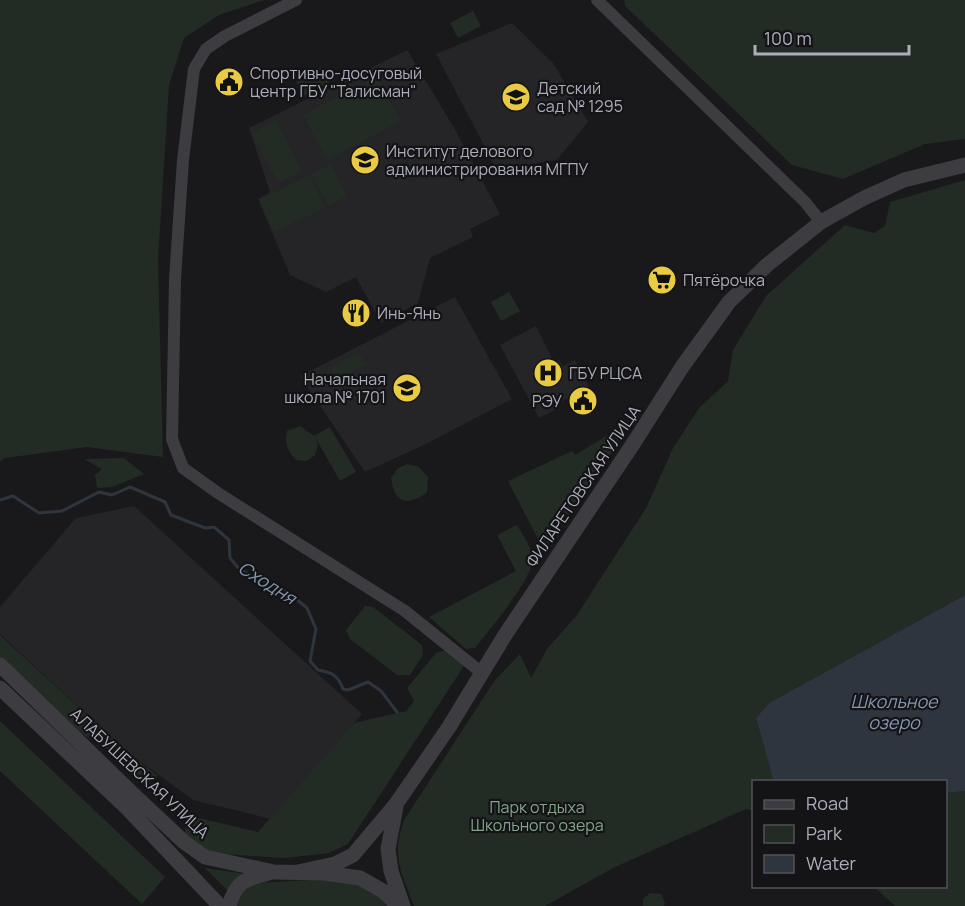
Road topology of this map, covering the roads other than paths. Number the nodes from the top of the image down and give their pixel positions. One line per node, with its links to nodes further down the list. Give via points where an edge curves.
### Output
1 (296, 0): 6 (street, via 225,36 206,49 194,69 175,279 172,439 183,468 405,611)
2 (597, 0): 4 (street)
3 (965, 165): 4 (street, ФИЛАРЕТОВСКАЯ УЛИЦА, via 904,180)
4 (821, 222): 6 (street, ФИЛАРЕТОВСКАЯ УЛИЦА, via 729,302 682,367)
5 (0, 665): 9 (street, АЛАБУШЕВСКАЯ УЛИЦА, via 184,842 205,857)
6 (482, 673): 8 (street, ФИЛАРЕТОВСКАЯ УЛИЦА)
7 (0, 688): 11 (street, АЛАБУШЕВСКАЯ УЛИЦА, via 127,808)
8 (396, 804): 10 (street, ФИЛАРЕТОВСКАЯ УЛИЦА, via 353,855 335,864); 14 (street, ФИЛАРЕТОВСКАЯ УЛИЦА, via 388,849)
9 (274, 872): 10 (street, АЛАБУШЕВСКАЯ УЛИЦА); 12 (street, АЛАБУШЕВСКАЯ УЛИЦА, via 246,879 234,890)
10 (298, 872): 13 (street, АЛАБУШЕВСКАЯ УЛИЦА, via 360,878)
11 (220, 906)
12 (229, 906)
13 (398, 906)
14 (403, 906)

